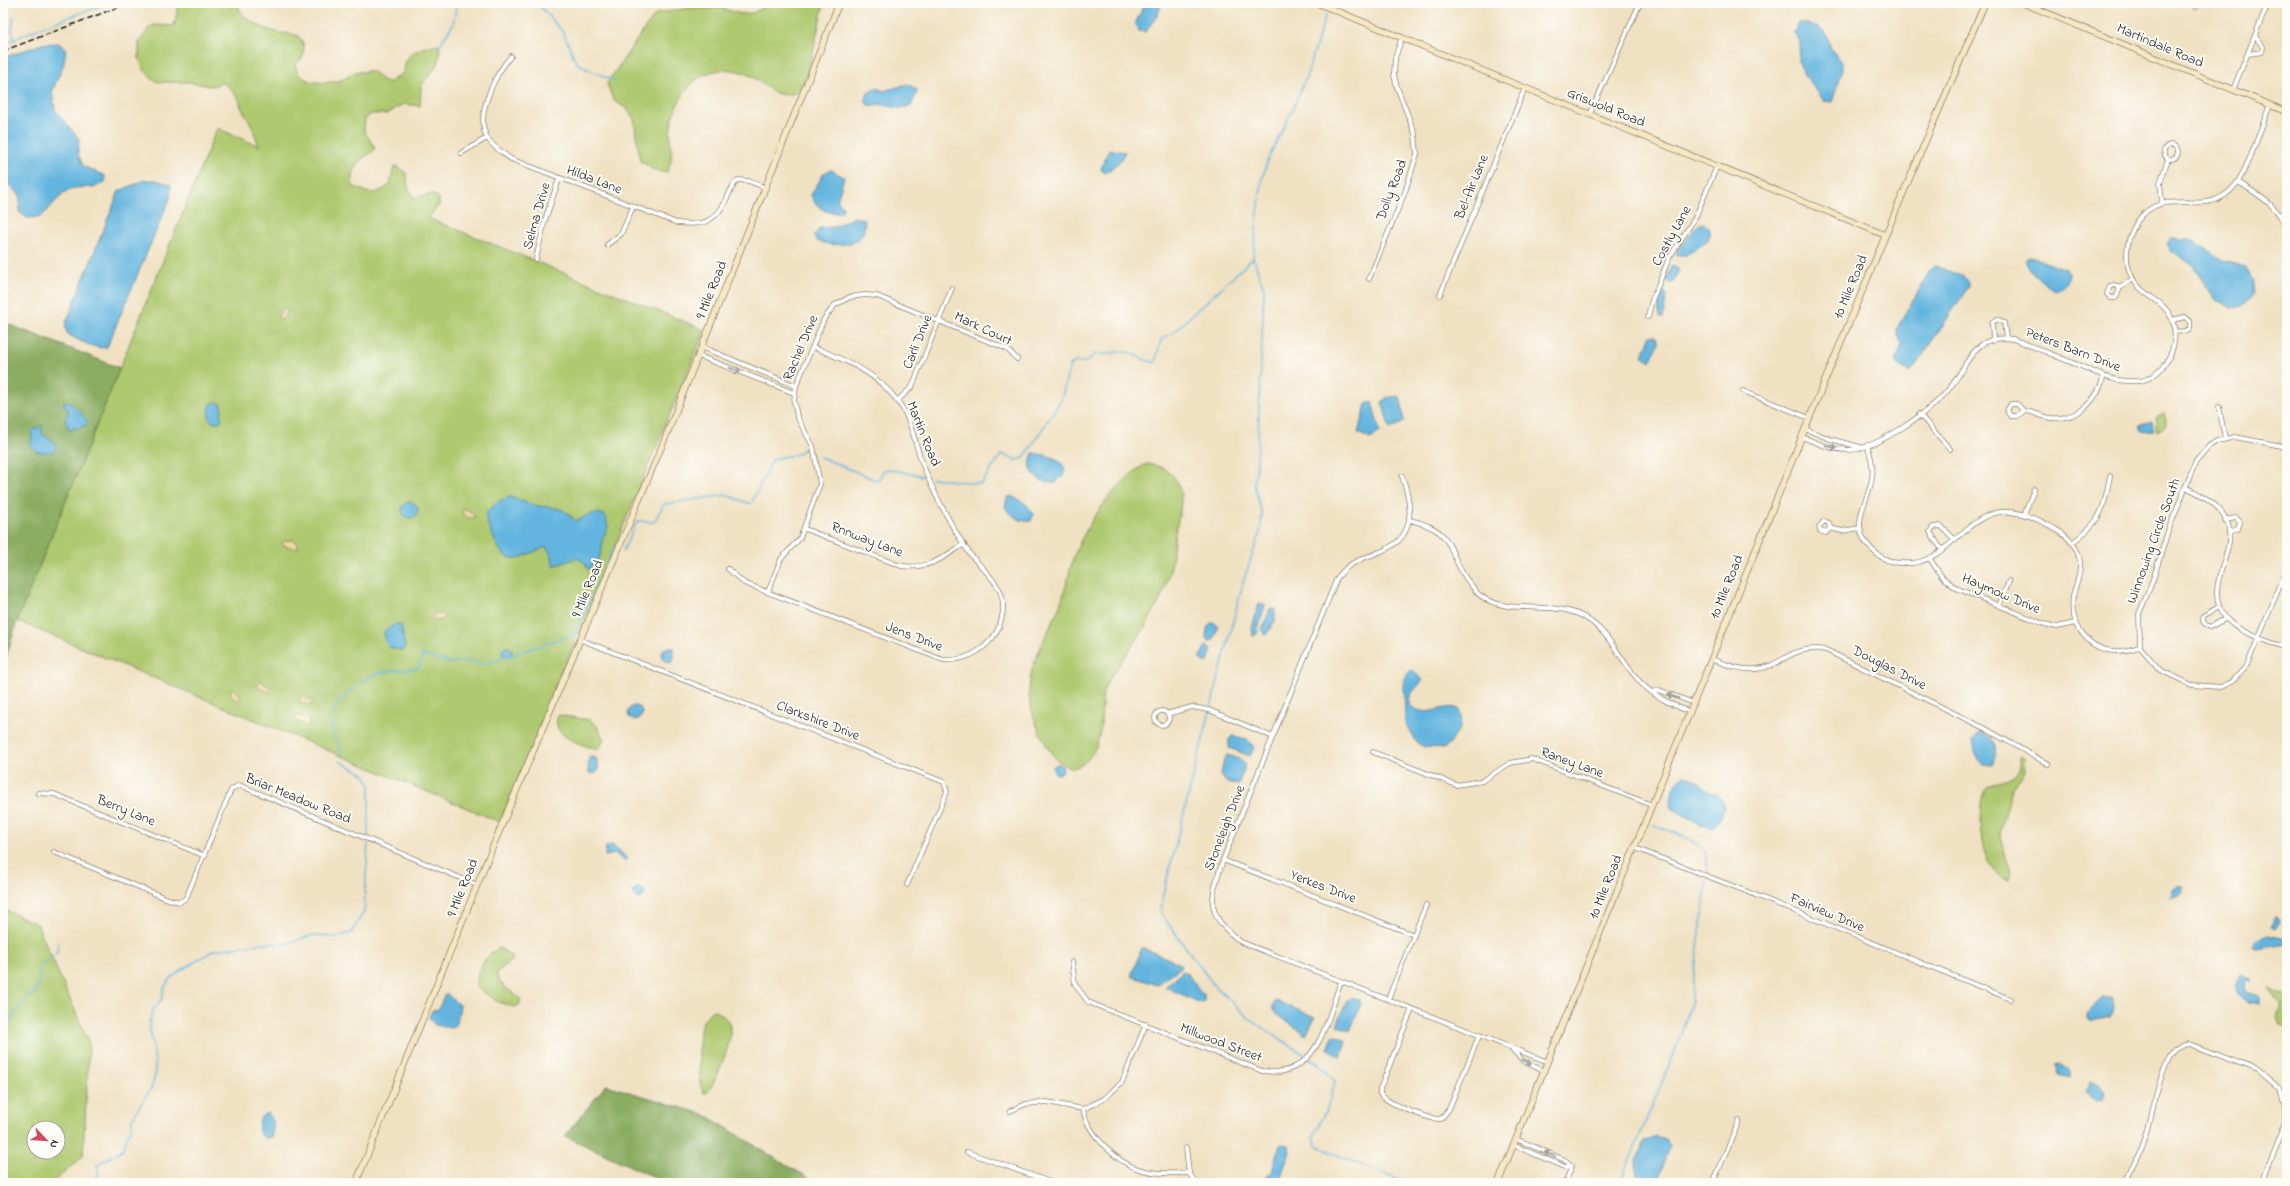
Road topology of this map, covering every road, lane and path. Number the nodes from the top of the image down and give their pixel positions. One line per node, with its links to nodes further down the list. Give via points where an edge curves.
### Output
1 (839, 3): 24 (street, 9 Mile Road)
2 (1318, 3): 10 (street, Griswold Road)
3 (1640, 3): 17 (street)
4 (1986, 3): 31 (street, 10 Mile Road)
5 (2023, 3): 14 (street, Martindale Road)
6 (2191, 3): 7 (street, via 2196,7)
7 (2202, 3)
8 (2268, 3): 9 (street)
9 (2255, 36): 11 (street); 11 (street, via 2263,47 2262,52)
10 (1402, 37): 13 (street, Griswold Road); 34 (street, Dolly Road, via 1395,58 1394,75 1415,134 1417,154 1405,192)
11 (2248, 54): 14 (street)
12 (511, 56): 18 (street, via 497,75 484,111 484,130)
13 (1525, 88): 17 (street, Griswold Road); 38 (street, Bel-Air Lane)
14 (2232, 90): 15 (street, Martindale Road)
15 (2270, 105): 16 (street, Martindale Road); 23 (street)
16 (2287, 112)
17 (1590, 114): 21 (street, Griswold Road)
18 (487, 138): 19 (street); 22 (street, Hilda Lane, via 511,159)
19 (461, 153)
20 (2168, 159): 25 (street, via 2160,183)
21 (1717, 166): 31 (street, Griswold Road); 39 (street, Costly Lane, via 1695,218 1670,258)
22 (559, 179): 26 (street, Hilda Lane); 33 (street, Selma Drive, via 545,220)
23 (2238, 182): 25 (street, via 2228,194 2210,202); 28 (street, via 2268,201)
24 (766, 188): 26 (street, Hilda Lane, via 738,180 722,210 704,223 693,225 678,223); 45 (street, 9 Mile Road)
25 (2162, 202): 35 (street, Peters Barn Drive, via 2140,217 2132,233 2126,259)
26 (633, 207): 32 (street, via 621,234)
27 (2287, 212): 28 (street)
28 (2280, 215): 29 (street)
29 (2286, 228): 30 (street)
30 (2287, 234)
31 (1885, 235): 57 (street, 10 Mile Road)
32 (607, 245)
33 (536, 259)
34 (1369, 279)
35 (2133, 279): 37 (street); 41 (street, Peters Barn Drive, via 2145,293 2159,302)
36 (952, 288): 40 (street, Carli Drive)
37 (2120, 288)
38 (1440, 295)
39 (1648, 317)
40 (939, 320): 46 (street, Rachel Drive, via 877,296 850,297 835,305 824,319); 48 (street, Mark Court, via 1007,349); 53 (street, Carli Drive, via 912,387)
41 (2172, 320): 42 (street, Peters Barn Drive); 42 (street, via 2185,318 2190,321 2190,328)
42 (2174, 332): 49 (street, Peters Barn Drive, via 2169,357 2150,377 2133,382)
43 (2006, 338): 44 (street, Peters Barn Drive); 44 (street, Peters Barn Drive, via 2004,323 1997,319 1992,322 1991,327); 49 (street, Peters Barn Drive, via 2022,342)
44 (1993, 341): 56 (street, Peters Barn Drive, via 1971,353 1948,390)
45 (702, 347): 47 (street, 9 Mile Road); 50 (street)
46 (813, 347): 50 (street, Rachel Drive); 53 (street, Martin Road, via 862,368 882,383)
47 (699, 356): 52 (street, one-way to 52); 90 (street, 9 Mile Road)
48 (1017, 359)
49 (2104, 376): 55 (street, via 2096,397 2075,414 2063,418 2050,418)
50 (796, 386): 52 (street, Rachel Drive)
51 (1743, 391): 57 (street)
52 (794, 393): 74 (street, via 797,417 813,446 820,476 818,493)
53 (898, 400): 78 (street, Martin Road, via 935,493)
54 (2219, 407): 60 (street)
55 (2024, 411)
56 (1920, 414): 61 (street, Peters Barn Drive, via 1892,434); 64 (street)
57 (1809, 418): 58 (street, 10 Mile Road)
58 (1805, 429): 59 (street, 10 Mile Road); 62 (street)
59 (1802, 437): 62 (street, Peters Barn Drive, one-way to 62, via 1833,449); 93 (street, 10 Mile Road)
60 (2225, 438): 63 (street, Winnowing Circle South, via 2235,437); 67 (street, Winnowing Circle South, via 2209,446 2202,453)
61 (1867, 445): 62 (street, Peters Barn Drive); 73 (street, via 1871,456 1872,478 1861,511)
62 (1861, 447)
63 (2287, 447)
64 (1950, 449)
65 (1402, 476): 70 (street, via 1410,504)
66 (2110, 476): 77 (street, via 2105,503 2097,521)
67 (2185, 488): 71 (street, via 2209,499); 91 (street, Winnowing Circle South, via 2139,614)
68 (2034, 489): 69 (street)
69 (2024, 515): 76 (street, via 1996,513 1979,520); 77 (street, via 2056,529)
70 (1410, 520): 94 (street, via 1436,529 1447,538 1466,580 1480,596 1497,604 1560,608 1579,615 1602,629 1643,685); 98 (street, Stoneleigh Drive, via 1408,528 1397,542 1385,550 1348,565 1337,578)
71 (2225, 520): 75 (street); 75 (street, via 2236,518 2240,522 2238,529)
72 (1830, 528): 73 (street, via 1842,531)
73 (1860, 528): 80 (street, via 1866,543 1887,560 1918,564)
74 (805, 529): 78 (street, Rnnway Lane, via 901,566 930,565); 84 (street, via 781,559)
75 (2229, 532): 86 (street, via 2228,552 2217,580)
76 (1955, 540): 79 (street); 79 (street, via 1941,526 1933,527 1930,532)
77 (2072, 543): 88 (street, via 2080,561 2080,574 2073,596)
78 (964, 544): 84 (street, Jens Drive, via 998,588 1003,609 992,639 979,651 961,659 952,661 933,657)
79 (1942, 550): 80 (street)
80 (1930, 560): 85 (street, Haymow Drive, via 1942,577 1956,588)
81 (728, 569): 84 (street, Jens Drive, via 744,583)
82 (2287, 569): 89 (street)
83 (2009, 581): 85 (street)
84 (768, 592)
85 (1999, 606): 88 (street, Haymow Drive, via 2057,627)
86 (2219, 607): 87 (street); 87 (street, via 2207,612 2203,616 2203,621 2210,627)
87 (2226, 619): 89 (street)
88 (2075, 623): 91 (street, via 2089,641 2100,648 2127,651)
89 (2259, 637): 91 (street, via 2241,674 2221,687 2192,685 2160,670); 92 (street)
90 (579, 639): 107 (street, 9 Mile Road); 108 (street, Clarkshire Drive, via 944,782 947,792)
91 (2140, 647)
92 (2287, 648)
93 (1711, 659): 95 (street, 10 Mile Road); 100 (street, Douglas Drive, via 1735,667 1758,669 1798,650 1826,650 1984,728)
94 (1653, 692): 95 (street, one-way to 94, via 1659,690); 96 (street, via 1659,699)
95 (1694, 703): 96 (street, 10 Mile Road)
96 (1690, 712): 102 (street, 10 Mile Road)
97 (1167, 714): 98 (street, via 1192,707 1209,710)
98 (1273, 737): 106 (street, Stoneleigh Drive)
99 (1373, 752): 102 (street, Raney Lane, via 1456,785 1482,782 1510,763 1532,759)
100 (2048, 764)
101 (38, 793): 105 (street, Berry Lane, via 54,794)
102 (1652, 805): 103 (street, 10 Mile Road)
103 (1635, 848): 114 (street, Fairview Drive, via 1740,888); 119 (street, 10 Mile Road)
104 (54, 852): 105 (street, Briar Meadow Road, via 180,902 186,898)
105 (205, 856): 107 (street, Briar Meadow Road, via 231,790 239,785)
106 (1223, 860): 110 (street, Yerkes Drive); 112 (street, Stoneleigh Drive, via 1212,894 1215,915 1226,930 1241,942)
107 (477, 885): 128 (street, 9 Mile Road)
108 (908, 885)
109 (1426, 906): 110 (street)
110 (1414, 935): 113 (street)
111 (1072, 962): 116 (street, Millwood Street, via 1075,984 1088,1002)
112 (1341, 981): 113 (street, Stoneleigh Drive); 116 (street, Millwood Street, via 1315,1050 1300,1064 1283,1072 1262,1071)
113 (1388, 999): 115 (street, Stoneleigh Drive)
114 (2010, 999)
115 (1412, 1009): 117 (street, Stoneleigh Drive); 117 (street, via 1380,1089 1380,1094 1388,1102 1431,1118 1441,1119 1449,1109)
116 (1146, 1024): 121 (street, via 1122,1082 1104,1099)
117 (1479, 1036): 118 (street, Stoneleigh Drive)
118 (1512, 1049): 119 (street, Stoneleigh Drive); 120 (street, Stoneleigh Drive, one-way to 120, via 1523,1061)
119 (1548, 1062): 120 (street, 10 Mile Road)
120 (1544, 1071): 124 (street, 10 Mile Road)
121 (1083, 1109): 122 (street, via 1046,1102 1026,1104); 127 (street, via 1090,1129 1118,1160 1128,1166 1148,1171)
122 (1010, 1111)
123 (1739, 1121): 133 (street)
124 (1514, 1142): 131 (street, 10 Mile Road); 132 (street, via 1565,1160 1572,1166)
125 (1186, 1148): 127 (street)
126 (967, 1152): 129 (street)
127 (1189, 1173): 130 (street)
128 (356, 1183)
129 (1053, 1183)
130 (1196, 1183)
131 (1498, 1183)
132 (1565, 1183)
133 (1713, 1183)
134 (2124, 1183): 135 (street, via 2146,1137 2157,1092 2172,1053 2179,1046 2189,1044 2258,1070 2280,1089 2285,1108 2285,1122)
135 (2261, 1183)

